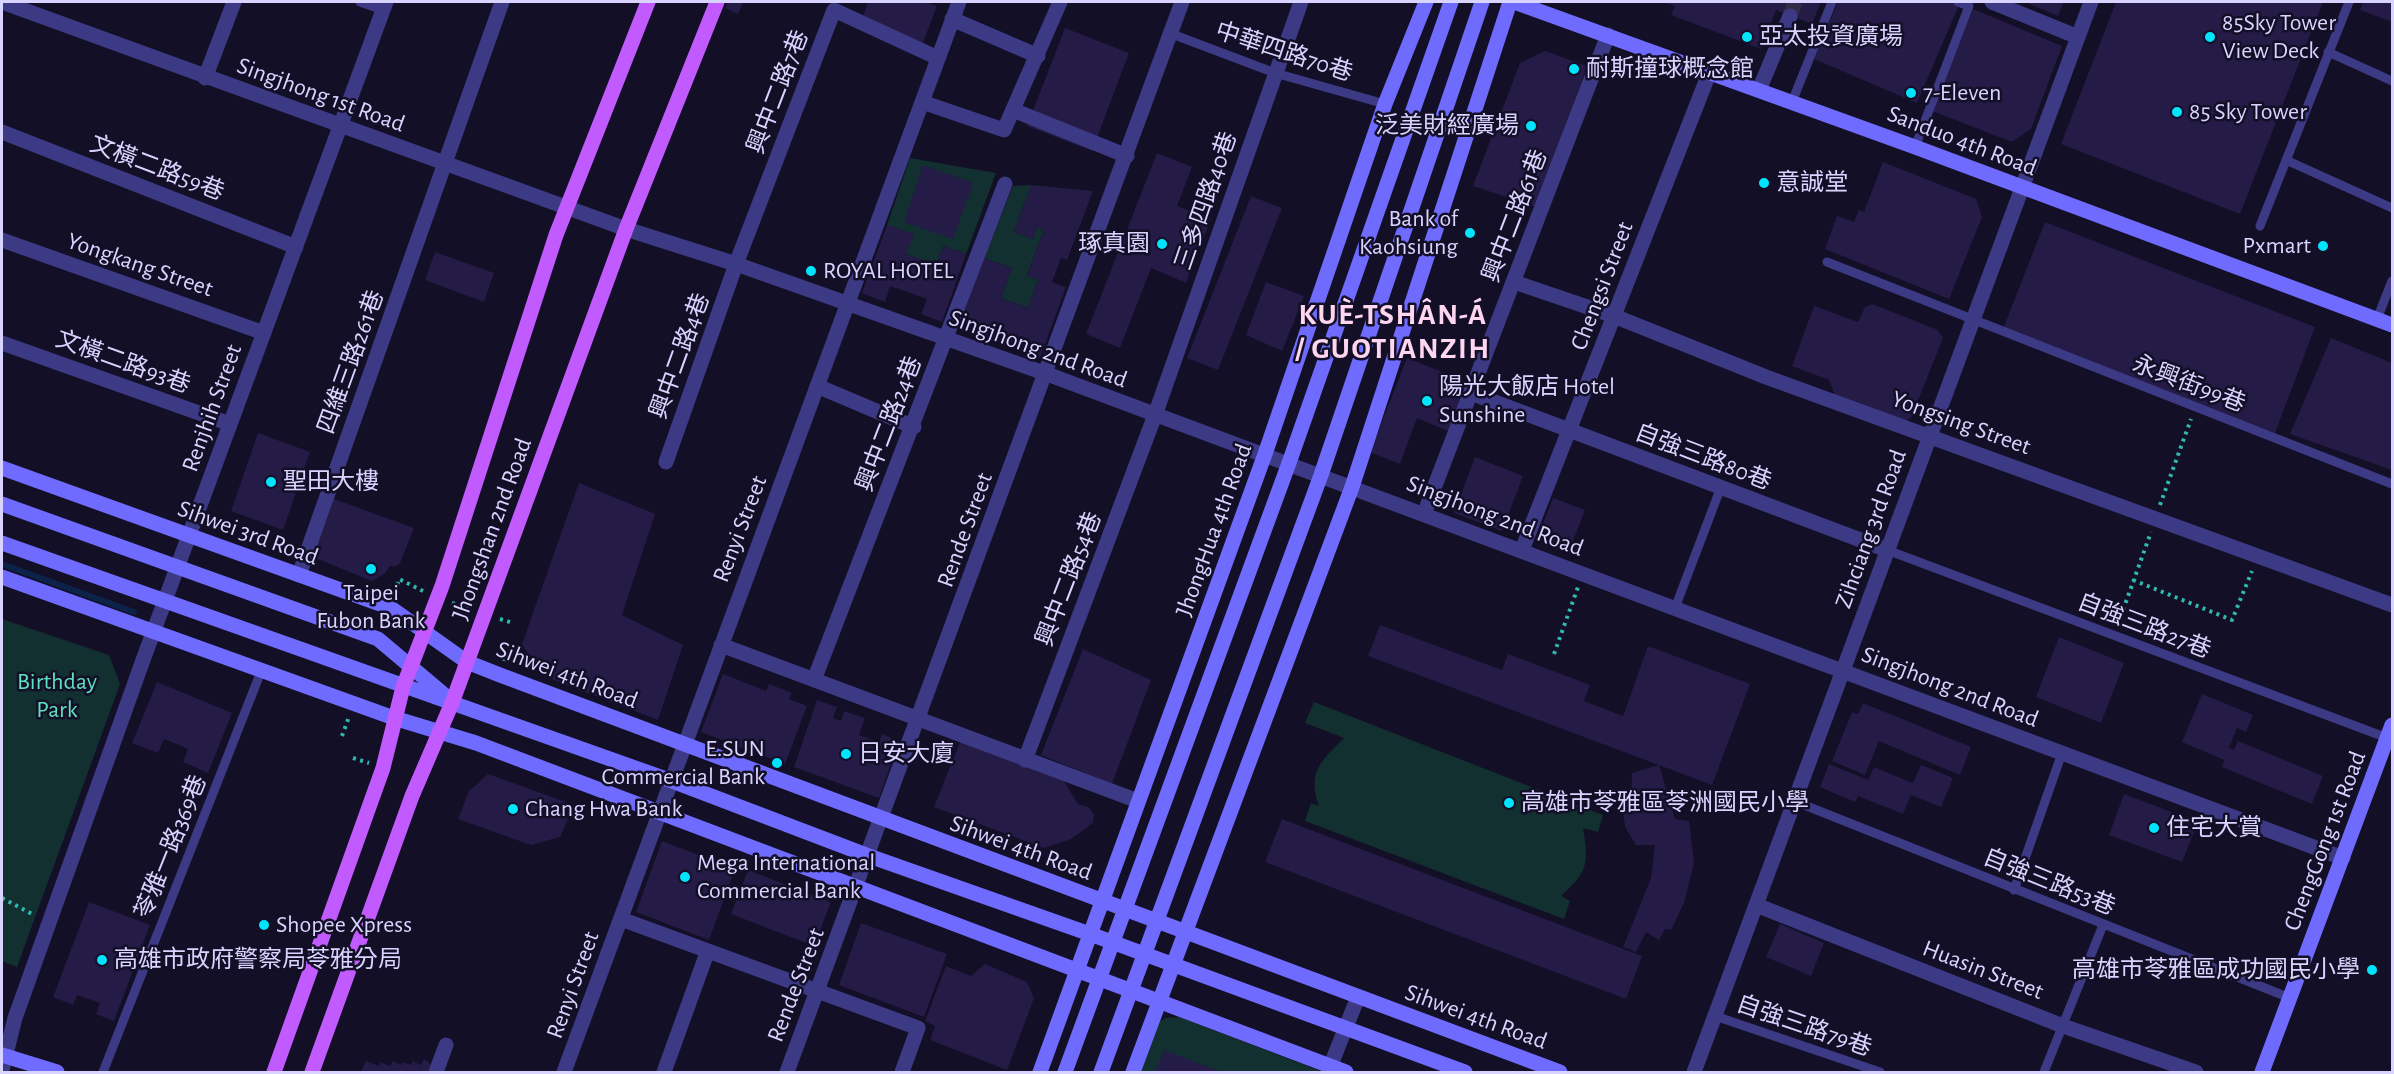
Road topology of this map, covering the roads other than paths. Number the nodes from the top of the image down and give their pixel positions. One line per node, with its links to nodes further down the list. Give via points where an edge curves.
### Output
1 (2, 2): 31 (street, Singjhong 1st Road)
2 (234, 2): 31 (street)
3 (360, 2): 20 (lane)
4 (502, 2): 43 (street, 四維三路261巷)
5 (648, 2): 46 (main road, Jhongshan 2nd Road)
6 (717, 2): 49 (main road, Jhongshan 2nd Road)
7 (959, 2): 22 (street, Renyi Street)
8 (1060, 2): 27 (street)
9 (1182, 2): 23 (street, Rende Street)
10 (1301, 2): 30 (street, 三多四路40巷)
11 (1426, 2): 36 (street, JhongHua 4th Road)
12 (1451, 2): 74 (street, JhongHua 4th Road)
13 (1482, 2): 76 (street)
14 (1512, 2): 24 (street, Sanduo 4th Road); 78 (street)
15 (1832, 2): 35 (lane)
16 (1958, 2): 40 (lane, via 1969,6)
17 (1992, 2): 25 (street)
18 (2091, 2): 25 (street, Zihciang 3rd Road)
19 (2349, 2): 26 (lane)
20 (385, 6): 38 (street, Renjhih Street)
21 (1790, 16): 33 (street)
22 (952, 19): 27 (street); 28 (street, Renyi Street)
23 (1172, 34): 30 (lane, 中華四路70巷); 41 (street, Rende Street)
24 (1608, 35): 29 (street, Sanduo 4th Road); 55 (street, 興中二路61巷)
25 (2078, 37): 45 (street, Zihciang 3rd Road)
26 (2328, 52): 32 (lane); 42 (lane)
27 (1038, 56): 37 (street)
28 (938, 58): 34 (street, Renyi Street); 53 (street, 興中二路7巷, via 834,10)
29 (1710, 71): 33 (street, Sanduo 4th Road); 57 (street, Chengsi Street)
30 (1275, 73): 36 (lane, 中華四路70巷); 67 (street, 三多四路40巷)
31 (205, 78): 38 (street, Singjhong 1st Road)
32 (2392, 81)
33 (1759, 90): 35 (street, Sanduo 4th Road)
34 (922, 102): 37 (street, via 1004,130); 56 (street, Renyi Street)
35 (1792, 102): 40 (street, Sanduo 4th Road)
36 (1385, 104): 72 (street, JhongHua 4th Road)
37 (1013, 110): 41 (street)
38 (340, 126): 43 (street, Singjhong 1st Road); 51 (street, Renjhih Street)
39 (2, 132): 51 (street, 文橫二路59巷)
40 (1914, 147): 45 (street, Sanduo 4th Road)
41 (1127, 156): 64 (street, Rende Street)
42 (2286, 160): 47 (lane); 48 (lane)
43 (445, 164): 46 (street, Singjhong 1st Road); 87 (street, 四維三路261巷)
44 (1005, 184): 62 (street, 興中二路24巷)
45 (2020, 187): 58 (street, Zihciang 3rd Road); 59 (street, Sanduo 4th Road)
46 (567, 208): 49 (street, Singjhong 1st Road); 92 (main road, Jhongshan 2nd Road)
47 (2392, 208)
48 (2260, 226)
49 (626, 229): 53 (street, Singjhong 2nd Road); 95 (main road, Jhongshan 2nd Road)
50 (2, 240): 61 (street, Yongkang Street)
51 (296, 247): 61 (street, Renjhih Street)
52 (1827, 262): 58 (lane, 永興街99巷)
53 (736, 264): 56 (street, Singjhong 2nd Road); 73 (street, 興中二路4巷)
54 (2392, 281): 59 (lane)
55 (1514, 282): 57 (street, Yongsing Street); 66 (street, 興中二路61巷)
56 (848, 303): 62 (street, Singjhong 2nd Road); 65 (street, Renyi Street)
57 (1614, 316): 70 (street, Chengsi Street); 71 (street, Yongsing Street, via 1766,377)
58 (1972, 320): 71 (street, Zihciang 3rd Road); 77 (lane, 永興街99巷)
59 (2377, 320): 60 (street, Sanduo 4th Road)
60 (2392, 325)
61 (264, 333): 68 (street, Renjhih Street)
62 (945, 339): 64 (street, Singjhong 2nd Road); 69 (street, 興中二路24巷)
63 (2, 343): 68 (street, 文橫二路93巷)
64 (1047, 374): 67 (street, Singjhong 2nd Road); 103 (street, Rende Street)
65 (818, 386): 69 (street); 94 (street, Renyi Street)
66 (1471, 393): 70 (street, 自強三路80巷); 81 (street, 興中二路61巷)
67 (1155, 415): 72 (street, Singjhong 2nd Road); 108 (street, 興中二路54巷)
68 (230, 424): 82 (street, Renjhih Street)
69 (914, 427): 99 (street, 興中二路24巷)
70 (1569, 430): 79 (street, 自強三路80巷); 84 (street, Chengsi Street)
71 (1929, 435): 85 (street, Zihciang 3rd Road); 90 (street, Yongsing Street)
72 (1265, 454): 74 (street, Singjhong 2nd Road); 110 (street, JhongHua 4th Road)
73 (666, 462)
74 (1289, 463): 76 (street, Singjhong 2nd Road); 120 (street, JhongHua 4th Road)
75 (2, 468): 82 (street, Sihwei 3rd Road)
76 (1320, 475): 78 (street, Singjhong 2nd Road); 122 (street)
77 (2392, 484)
78 (1352, 487): 81 (street, Singjhong 2nd Road); 124 (street)
79 (1721, 487): 85 (street, 自強三路80巷); 91 (lane)
80 (2, 504): 86 (street)
81 (1424, 514): 84 (street, Singjhong 2nd Road)
82 (189, 536): 86 (street, Renjhih Street); 87 (street, Sihwei 3rd Road)
83 (2, 543): 89 (street)
84 (1522, 550): 91 (street, Singjhong 2nd Road)
85 (1887, 550): 98 (street, Zihciang 3rd Road); 105 (lane, 自強三路27巷)
86 (177, 567): 89 (street, Renjhih Street); 96 (street, via 378,639)
87 (299, 575): 92 (street, Sihwei 3rd Road, via 391,608)
88 (2, 577): 93 (street)
89 (165, 601): 93 (street, Renjhih Street); 100 (street)
90 (2392, 605)
91 (1675, 608): 98 (street, Singjhong 2nd Road)
92 (425, 630): 95 (street, Sihwei 3rd Road); 96 (main road, Jhongshan 2nd Road)
93 (153, 631): 97 (street); 141 (street, Renjhih Street, via 12,1025)
94 (721, 645): 99 (street); 106 (street, Renyi Street)
95 (467, 662): 101 (main road, Jhongshan 2nd Road); 106 (street, Sihwei 4th Road)
96 (412, 665): 100 (main road, Jhongshan 2nd Road); 101 (street)
97 (262, 669): 102 (street); 144 (lane, 苓雅一路369巷)
98 (1842, 671): 107 (street, Singjhong 2nd Road); 111 (street, Zihciang 3rd Road)
99 (814, 680): 103 (street)
100 (403, 687): 101 (street); 102 (main road, Jhongshan 2nd Road)
101 (453, 703): 104 (main road, Jhongshan 2nd Road); 109 (street)
102 (394, 718): 104 (street); 145 (main road, Jhongshan 2nd Road, via 383,768)
103 (919, 718): 108 (street); 113 (street, Rende Street)
104 (441, 731): 112 (street); 146 (main road, Jhongshan 2nd Road, via 412,796)
105 (2391, 734): 115 (street, ChengGong 1st Road)
106 (686, 744): 109 (street, Renyi Street); 113 (street, Sihwei 4th Road)
107 (2062, 753): 115 (street, Singjhong 2nd Road); 117 (lane)
108 (1025, 760): 110 (street)
109 (672, 781): 112 (street, Renyi Street); 114 (street)
110 (1138, 801): 118 (street, JhongHua 4th Road)
111 (1794, 801): 117 (lane, 自強三路53巷); 119 (street, Zihciang 3rd Road)
112 (661, 811): 116 (street); 121 (street, Renyi Street)
113 (882, 820): 114 (street, Rende Street); 118 (street, Sihwei 4th Road)
114 (868, 856): 116 (street, Rende Street); 125 (street)
115 (2343, 858): 135 (street, ChengGong 1st Road)
116 (857, 886): 130 (street); 133 (street, Rende Street)
117 (2014, 890): 123 (lane, 自強三路53巷)
118 (1102, 902): 120 (street, Sihwei 4th Road); 125 (street, JhongHua 4th Road)
119 (1756, 905): 137 (street, Zihciang 3rd Road); 138 (street, Huasin Street)
120 (1124, 910): 122 (street, Sihwei 4th Road); 126 (street, JhongHua 4th Road)
121 (621, 919): 127 (street); 148 (street, Renyi Street)
122 (1157, 923): 124 (street, Sihwei 4th Road); 128 (street)
123 (2103, 925): 135 (lane, 自強三路53巷); 138 (lane)
124 (1186, 933): 129 (street); 134 (street, Sihwei 4th Road)
125 (1090, 934): 126 (street); 130 (street, JhongHua 4th Road)
126 (1112, 943): 128 (street); 131 (street, JhongHua 4th Road)
127 (707, 953): 133 (street); 149 (street)
128 (1145, 955): 129 (street); 132 (street)
129 (1174, 966): 136 (street); 139 (street)
130 (1076, 971): 131 (street); 152 (street, JhongHua 4th Road)
131 (1098, 979): 132 (street); 153 (street, JhongHua 4th Road)
132 (1131, 991): 136 (street); 154 (street)
133 (818, 993): 150 (street, Rende Street); 151 (street, via 918,1028)
134 (1358, 997): 139 (street); 158 (street, Sihwei 4th Road)
135 (2290, 998): 163 (street, ChengGong 1st Road)
136 (1160, 1002): 142 (street); 155 (street)
137 (1715, 1017): 159 (street, Zihciang 3rd Road); 160 (lane, 自強三路79巷)
138 (2063, 1026): 161 (lane); 162 (street, Huasin Street)
139 (1346, 1029): 142 (street); 157 (street)
140 (446, 1045): 147 (street)
141 (3, 1061): 143 (street)
142 (1329, 1070): 156 (street)
143 (57, 1072)
144 (103, 1072)
145 (274, 1072)
146 (312, 1072)
147 (436, 1072)
148 (564, 1072)
149 (664, 1072)
150 (787, 1072)
151 (902, 1072)
152 (1040, 1072)
153 (1065, 1072)
154 (1101, 1072)
155 (1133, 1072)
156 (1346, 1072)
157 (1464, 1072)
158 (1560, 1072)
159 (1694, 1072)
160 (1880, 1072)
161 (2044, 1072)
162 (2196, 1072)
163 (2262, 1072)

